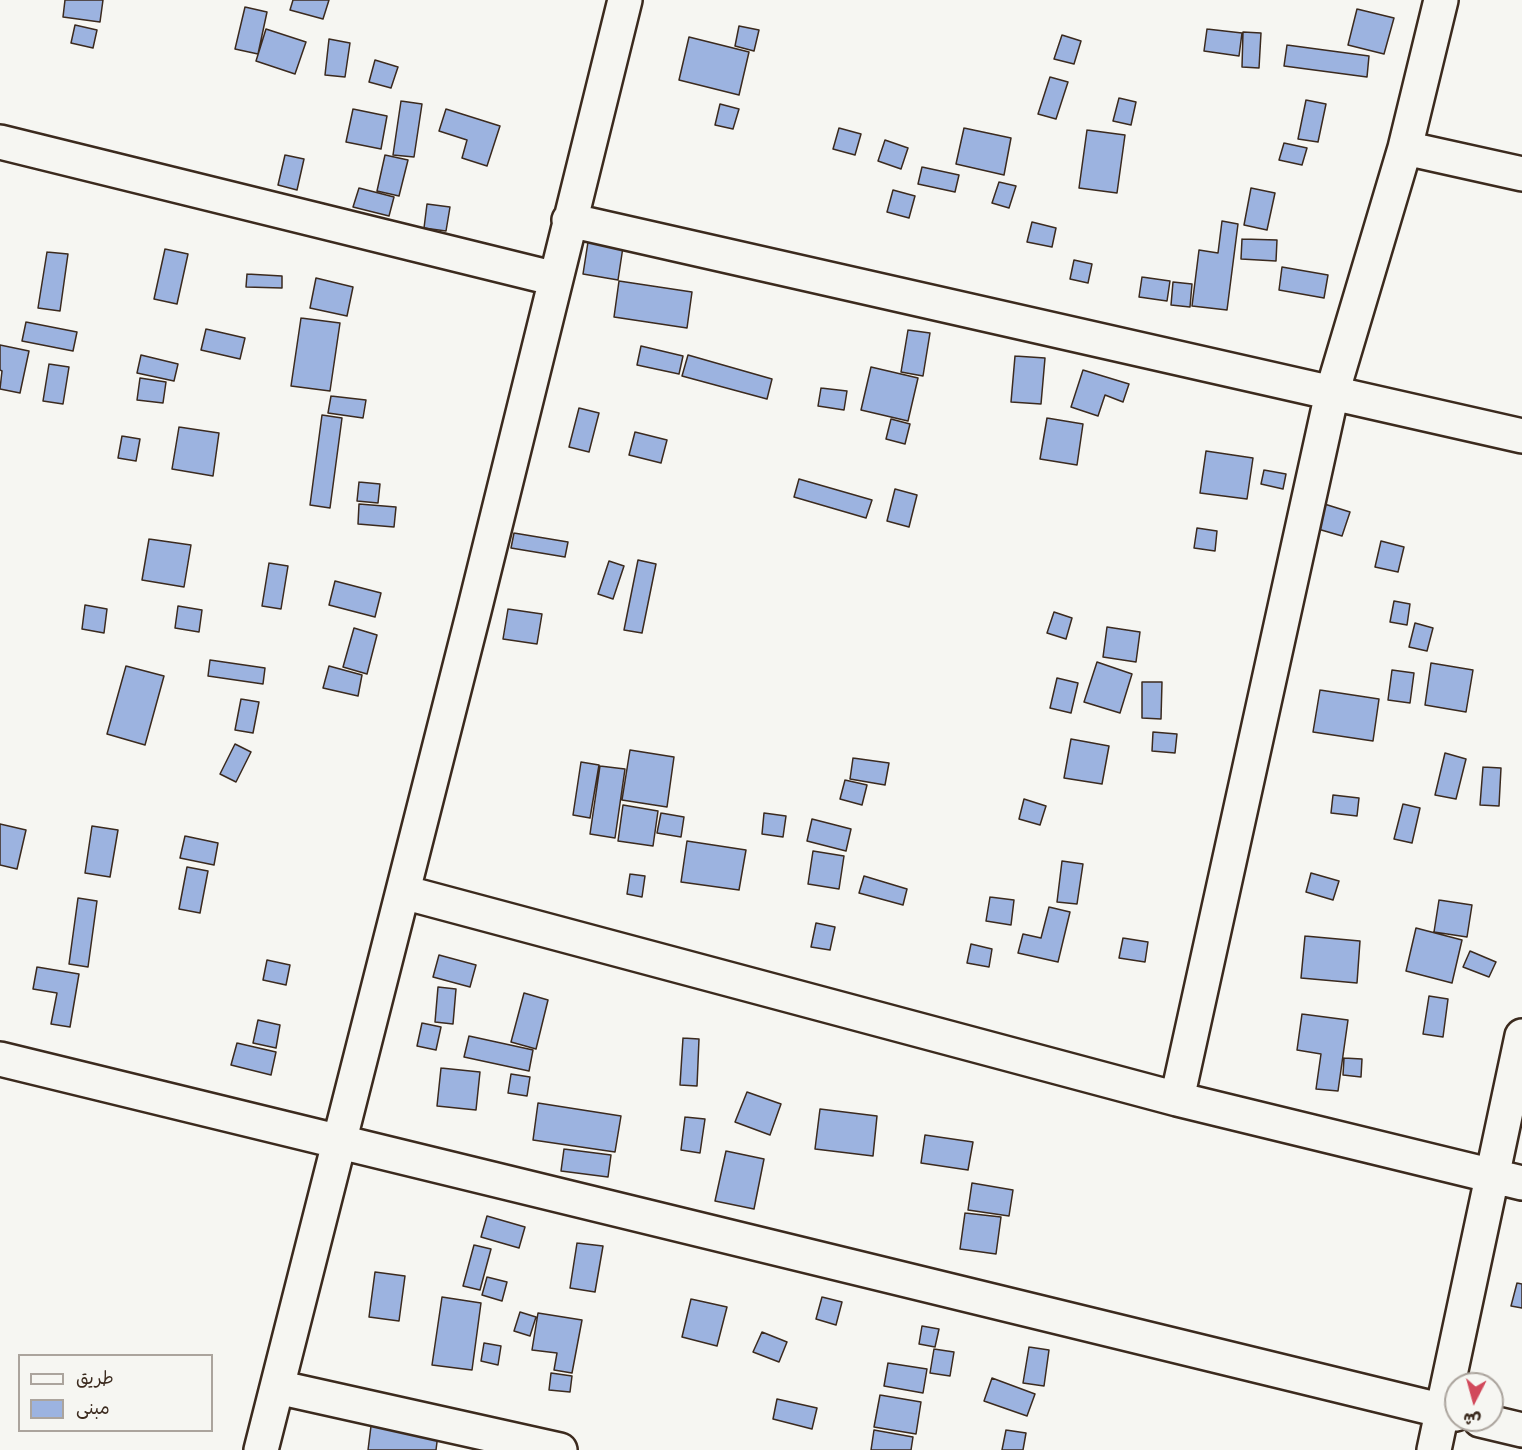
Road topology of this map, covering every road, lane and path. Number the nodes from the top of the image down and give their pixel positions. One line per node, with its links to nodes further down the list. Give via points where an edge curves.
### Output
1 (1441, 0): 4 (street)
2 (621, 1): 6 (street)
3 (0, 142): 7 (street)
4 (1405, 148): 5 (street); 8 (street)
5 (1522, 174)
6 (569, 220): 7 (street); 8 (street)
7 (556, 279): 10 (street)
8 (1332, 393): 9 (street); 13 (street)
9 (1522, 436)
10 (403, 892): 13 (street); 14 (street)
11 (1522, 1036): 15 (street)
12 (0, 1059): 14 (street)
13 (1177, 1099): 15 (street)
14 (339, 1142): 17 (street); 18 (street)
15 (1507, 1179): 16 (street)
16 (1459, 1372)
17 (277, 1387): 22 (street); 23 (street)
18 (1444, 1412)
19 (1444, 1425): 24 (street)
20 (1504, 1426): 21 (street)
21 (1522, 1430)
22 (261, 1450)
23 (560, 1450)
24 (1434, 1450)

